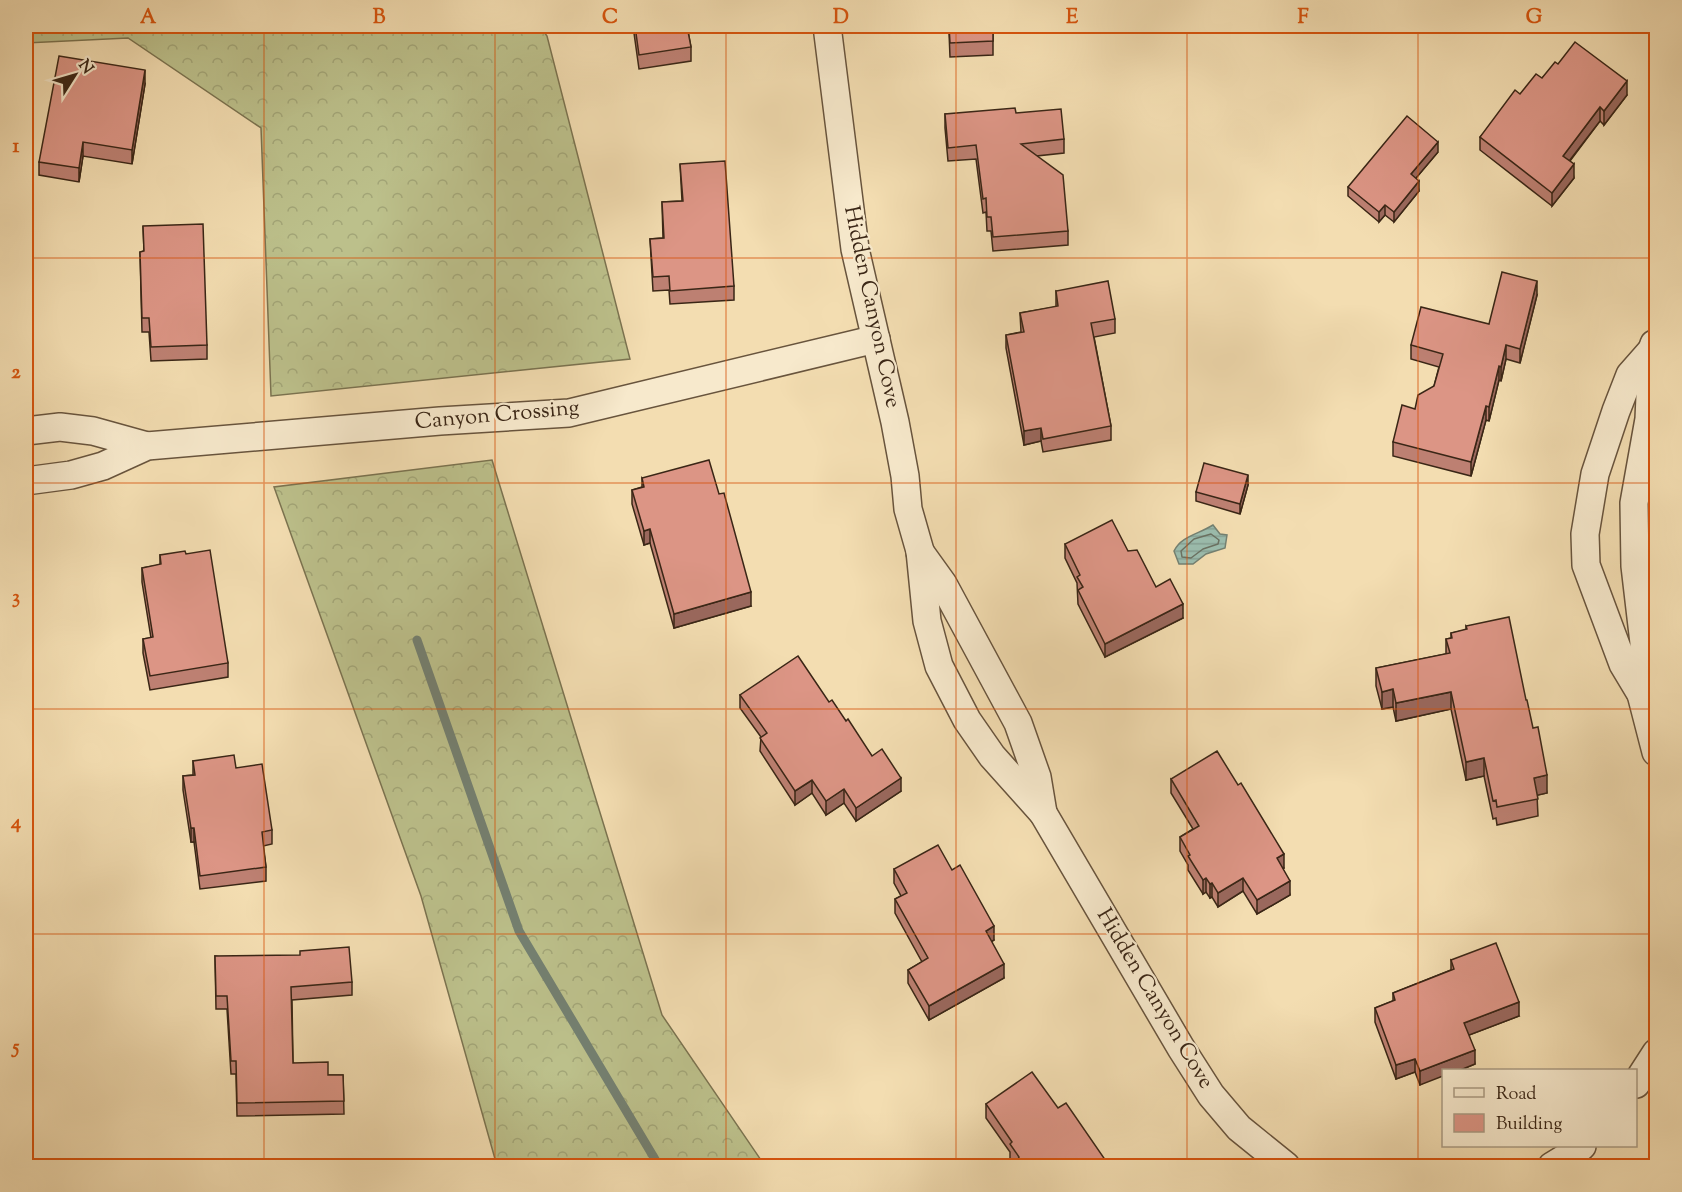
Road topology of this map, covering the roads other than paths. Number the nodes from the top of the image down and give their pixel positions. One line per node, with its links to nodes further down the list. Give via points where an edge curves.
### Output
1 (827, 26): 2 (street, Hidden Canyon Cove, via 855,249)
2 (876, 339): 5 (street, Canyon Crossing, via 568,412); 7 (street, Hidden Canyon Cove, via 896,422 908,508)
3 (1654, 344): 8 (street, via 1649,419 1634,503 1635,566 1644,643); 8 (street, via 1630,375 1616,411 1595,474 1585,534 1586,565 1623,664)
4 (26, 431): 5 (street, Canyon Crossing, via 71,428)
5 (147, 446): 6 (street, Canyon Crossing, via 72,475)
6 (26, 481)
7 (920, 551): 10 (street, Hidden Canyon Cove, via 943,584 1018,723 1037,777); 10 (street, Hidden Canyon Cove, via 927,621 939,666 967,720 992,756)
8 (1641, 694): 9 (street)
9 (1656, 752)
10 (1044, 813): 14 (street, Hidden Canyon Cove, via 1211,1095 1239,1128)
11 (1656, 1053): 12 (street)
12 (1637, 1081)
13 (1581, 1147): 15 (street)
14 (1286, 1167)
15 (1552, 1167)

